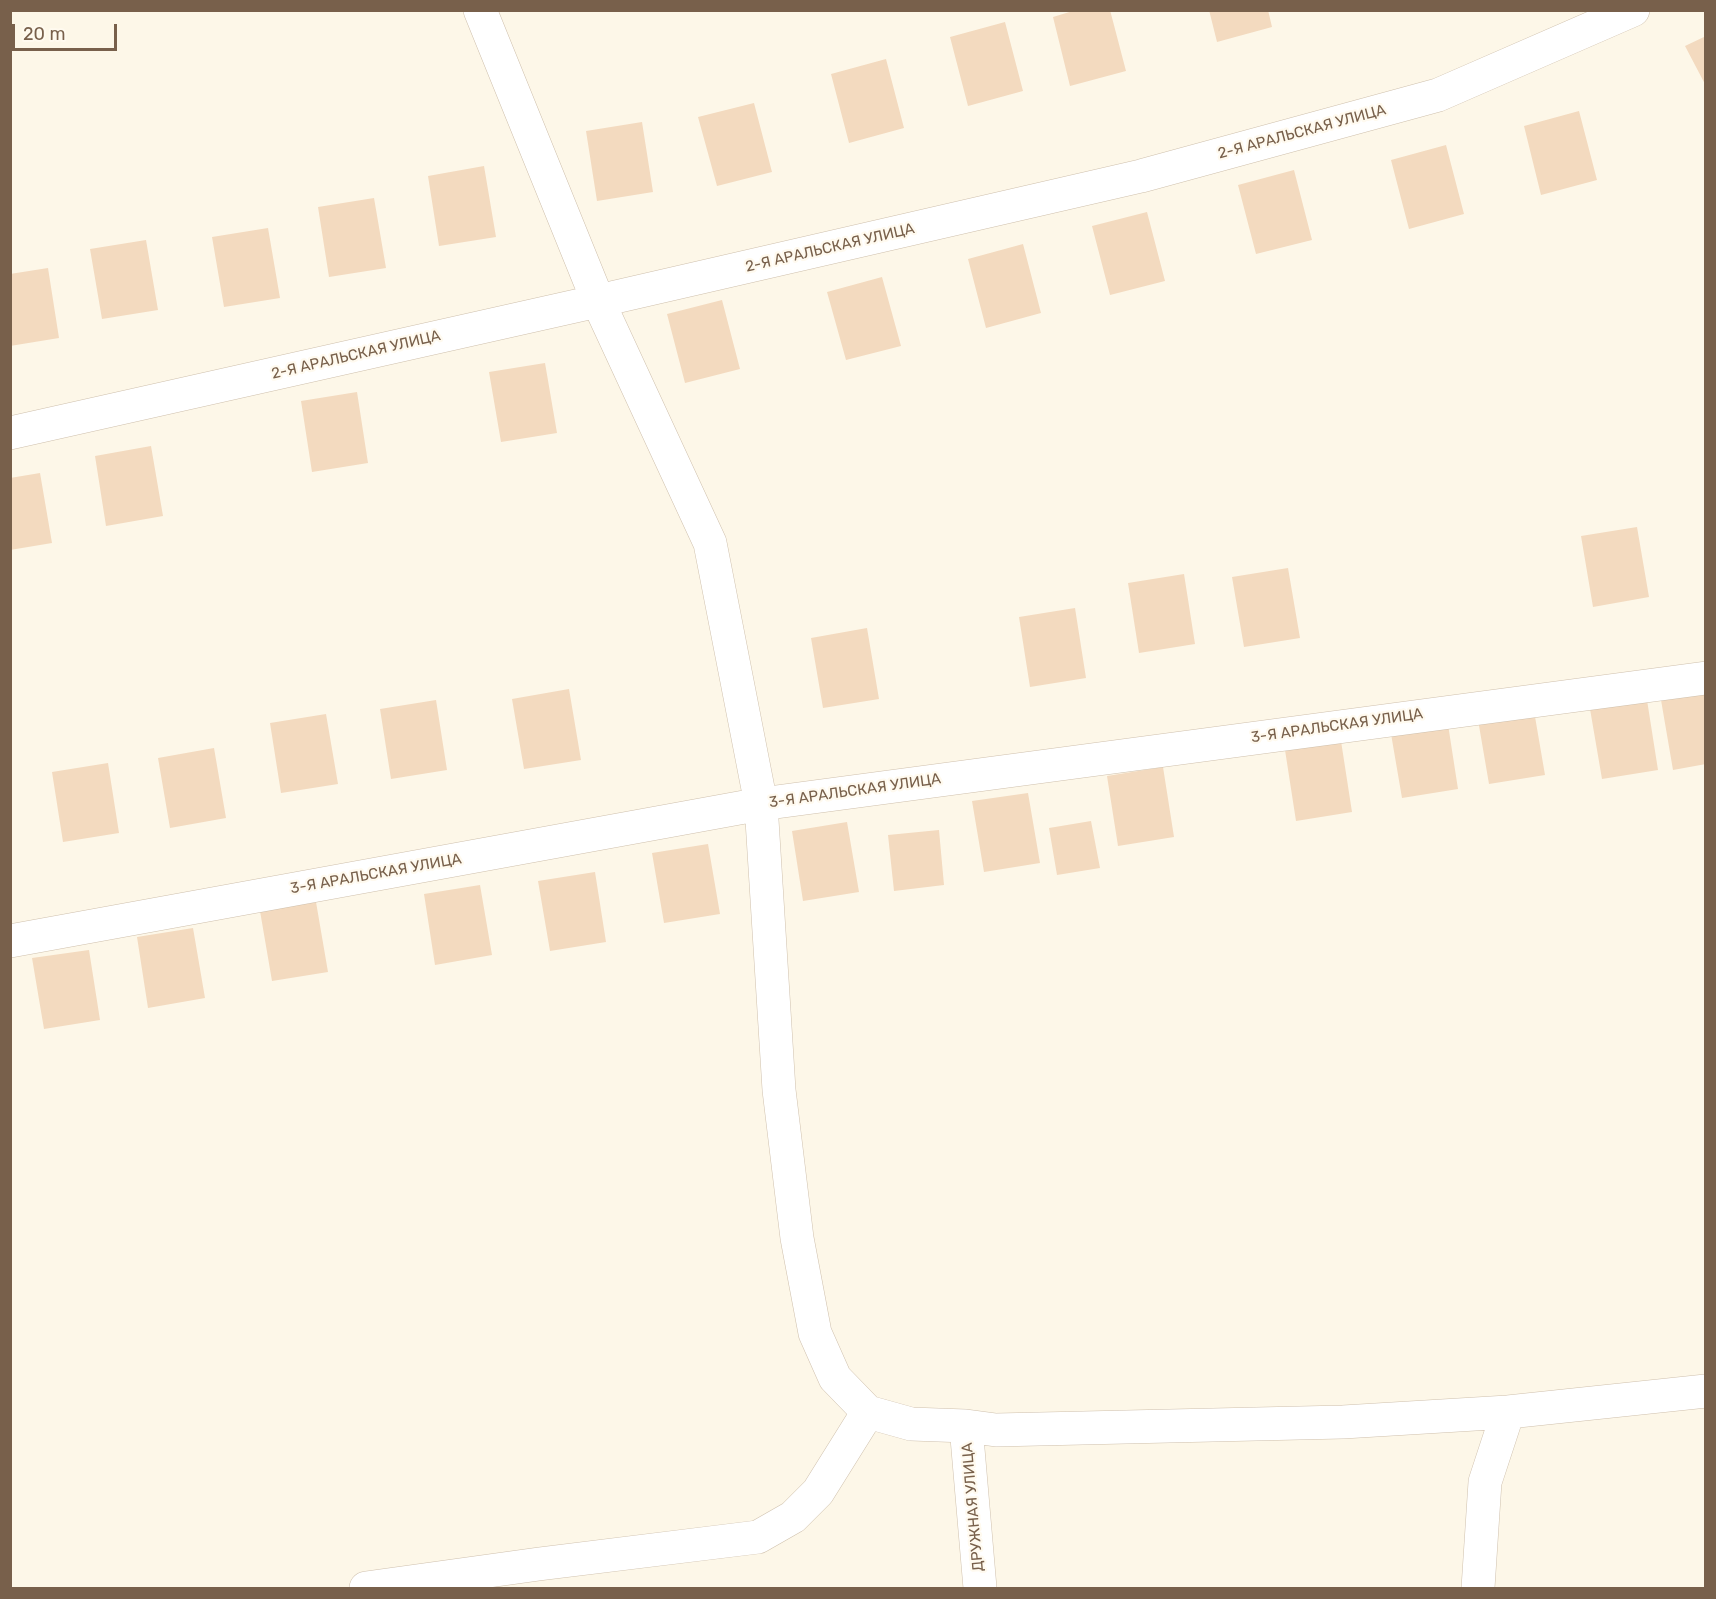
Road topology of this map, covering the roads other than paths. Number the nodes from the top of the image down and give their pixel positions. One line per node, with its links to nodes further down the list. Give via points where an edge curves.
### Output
1 (480, 10): 3 (street)
2 (1633, 10): 3 (street, 2-Я АРАЛЬСКАЯ УЛИЦА, via 1438,96 1141,176)
3 (598, 301): 4 (street, 2-Я АРАЛЬСКАЯ УЛИЦА); 6 (street, via 710,543)
4 (10, 433)
5 (1706, 678): 6 (street, 3-Я АРАЛЬСКАЯ УЛИЦА)
6 (761, 804): 7 (street, 3-Я АРАЛЬСКАЯ УЛИЦА); 9 (street, via 779,1090 797,1238 815,1333 834,1378)
7 (10, 941)
8 (1706, 1391): 10 (street)
9 (868, 1412): 11 (street, via 911,1424); 12 (street, via 818,1492 793,1517 758,1537)
10 (1508, 1412): 11 (street, via 1343,1422 996,1430); 15 (street, via 1485,1482)
11 (966, 1426): 14 (street, ДРУЖНАЯ УЛИЦА)
12 (459, 1582): 13 (street)
13 (366, 1588)
14 (980, 1588)
15 (1478, 1588)

